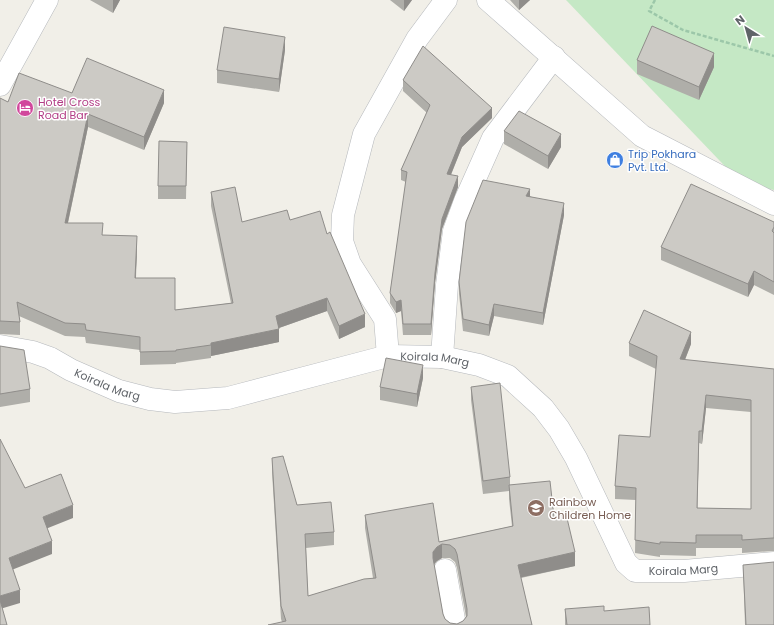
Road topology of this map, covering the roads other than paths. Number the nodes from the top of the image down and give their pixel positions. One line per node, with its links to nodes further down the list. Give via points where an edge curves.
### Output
1 (47, 0): 5 (street)
2 (446, 0): 8 (street, via 417,39 364,134 343,215 342,241 350,264 385,319)
3 (488, 0): 4 (street)
4 (554, 57): 6 (street, via 642,136); 9 (street, via 492,138 465,201 454,231)
5 (0, 84)
6 (774, 204)
7 (0, 346): 8 (street, Koirala Marg, via 50,358 76,373 119,391 175,402 228,398)
8 (388, 356): 9 (street, Koirala Marg)
9 (442, 357): 10 (street, Koirala Marg, via 479,364 508,376 543,408 576,458 626,562 635,571 684,571)
10 (774, 563)
11 (445, 570): 12 (street)
12 (455, 625)

